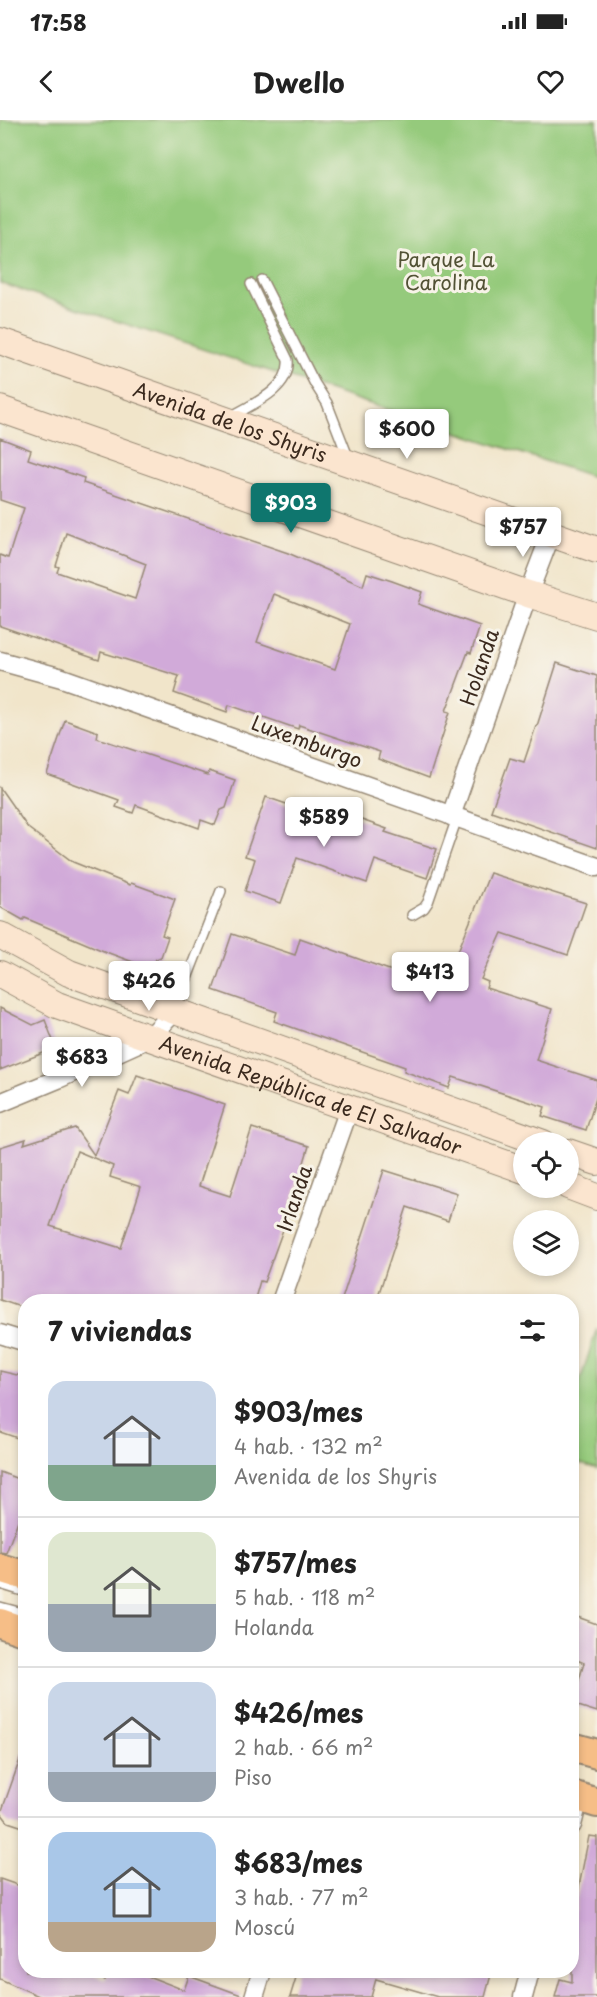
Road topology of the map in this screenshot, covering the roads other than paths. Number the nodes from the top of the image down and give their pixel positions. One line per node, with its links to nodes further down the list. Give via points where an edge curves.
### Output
1 (262, 280): 6 (lane, via 327,403)
2 (251, 284): 5 (lane, via 288,360 288,368 275,388)
3 (0, 341): 5 (main road, Avenida de los Shyris)
4 (0, 409): 9 (main road)
5 (226, 420): 6 (main road, Avenida de los Shyris)
6 (350, 462): 7 (main road, Avenida de los Shyris)
7 (551, 534): 8 (main road, Avenida de los Shyris); 9 (street, Holanda)
8 (597, 550)
9 (528, 594): 10 (main road); 12 (street, Holanda)
10 (597, 616)
11 (0, 661): 12 (street, Luxemburgo, via 62,678)
12 (454, 817): 13 (street, Luxemburgo); 15 (lane, via 428,902)
13 (597, 867)
14 (221, 891): 18 (lane)
15 (412, 915)
16 (0, 935): 18 (main road, Avenida República de El Salvador, via 69,973)
17 (0, 974): 19 (main road, Avenida República de El Salvador, via 57,1005)
18 (175, 1011): 19 (street); 22 (main road, Avenida República de El Salvador)
19 (149, 1038): 20 (street); 21 (main road, Avenida República de El Salvador)
20 (0, 1103)
21 (349, 1109): 25 (main road, Avenida República de El Salvador); 28 (street, Irlanda)
22 (513, 1132)
23 (579, 1156): 24 (main road)
24 (597, 1162)
25 (513, 1166)
26 (579, 1190): 27 (main road)
27 (597, 1197)
28 (284, 1294)
29 (0, 1334): 30 (street)
30 (18, 1340)
31 (0, 1568): 32 (main road)
32 (18, 1574)
33 (0, 1584): 34 (lane)
34 (18, 1590)
35 (0, 1606): 36 (lane)
36 (18, 1612)
37 (0, 1623): 38 (main road)
38 (18, 1629)
39 (579, 1748): 40 (main road)
40 (597, 1754)
41 (260, 1978): 43 (street)
42 (528, 1978): 44 (street)
43 (254, 1997)
44 (523, 1997)

